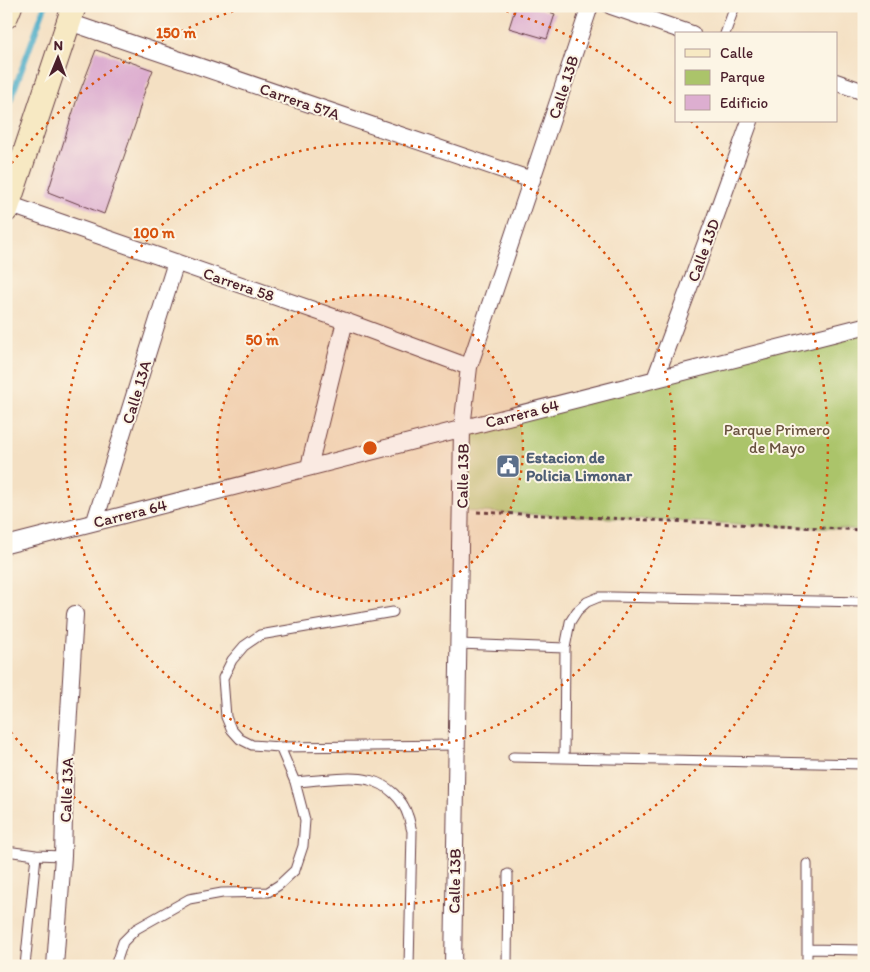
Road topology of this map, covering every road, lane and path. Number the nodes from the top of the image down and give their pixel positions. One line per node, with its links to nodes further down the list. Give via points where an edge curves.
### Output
1 (10, 6): 6 (main road)
2 (590, 6): 12 (street, Calle 13B)
3 (611, 6): 7 (street)
4 (735, 6): 8 (lane)
5 (72, 14): 12 (street, Carrera 57A); 13 (main road)
6 (6, 16)
7 (686, 32)
8 (726, 32)
9 (838, 83): 10 (street)
10 (864, 92)
11 (750, 122): 18 (street, Calle 13D)
12 (532, 180): 17 (street, Calle 13B)
13 (7, 207): 14 (street, Carrera 58)
14 (176, 262): 15 (street, Carrera 58); 22 (street, Calle 13A)
15 (345, 321): 17 (street, Carrera 58); 20 (street)
16 (864, 326): 18 (street, Carrera 64)
17 (469, 367): 19 (street, Calle 13B)
18 (655, 379): 19 (street, Carrera 64)
19 (462, 428): 20 (street, Carrera 64); 21 (street, Calle 13B)
20 (309, 467): 22 (street, Carrera 64)
21 (462, 511): 23 (path); 28 (street, Calle 13B)
22 (95, 521): 24 (street, Carrera 64)
23 (864, 530)
24 (6, 544)
25 (864, 602): 29 (lane, via 599,597 577,610 570,622)
26 (393, 612): 31 (lane, via 260,635 232,660 223,678 226,717 231,729 252,745)
27 (75, 614): 38 (street, Calle 13A)
28 (459, 644): 29 (lane); 30 (street, Calle 13B)
29 (565, 648): 33 (lane)
30 (457, 745): 31 (lane); 47 (street, Calle 13B)
31 (280, 747): 35 (lane)
32 (513, 757): 33 (lane)
33 (564, 758): 34 (lane)
34 (864, 764)
35 (295, 782): 45 (lane, via 305,820 303,846 295,870 268,892 222,893 189,899 136,929 123,942); 46 (lane, via 370,780 386,787 400,799 412,831)
36 (6, 851): 37 (lane)
37 (36, 855): 38 (lane); 43 (lane)
38 (63, 856): 44 (street, Calle 13A)
39 (807, 864): 41 (lane)
40 (508, 874): 48 (lane)
41 (807, 949): 42 (lane); 49 (lane)
42 (864, 950)
43 (25, 966)
44 (55, 966)
45 (115, 966)
46 (409, 966)
47 (453, 966)
48 (507, 966)
49 (807, 966)

